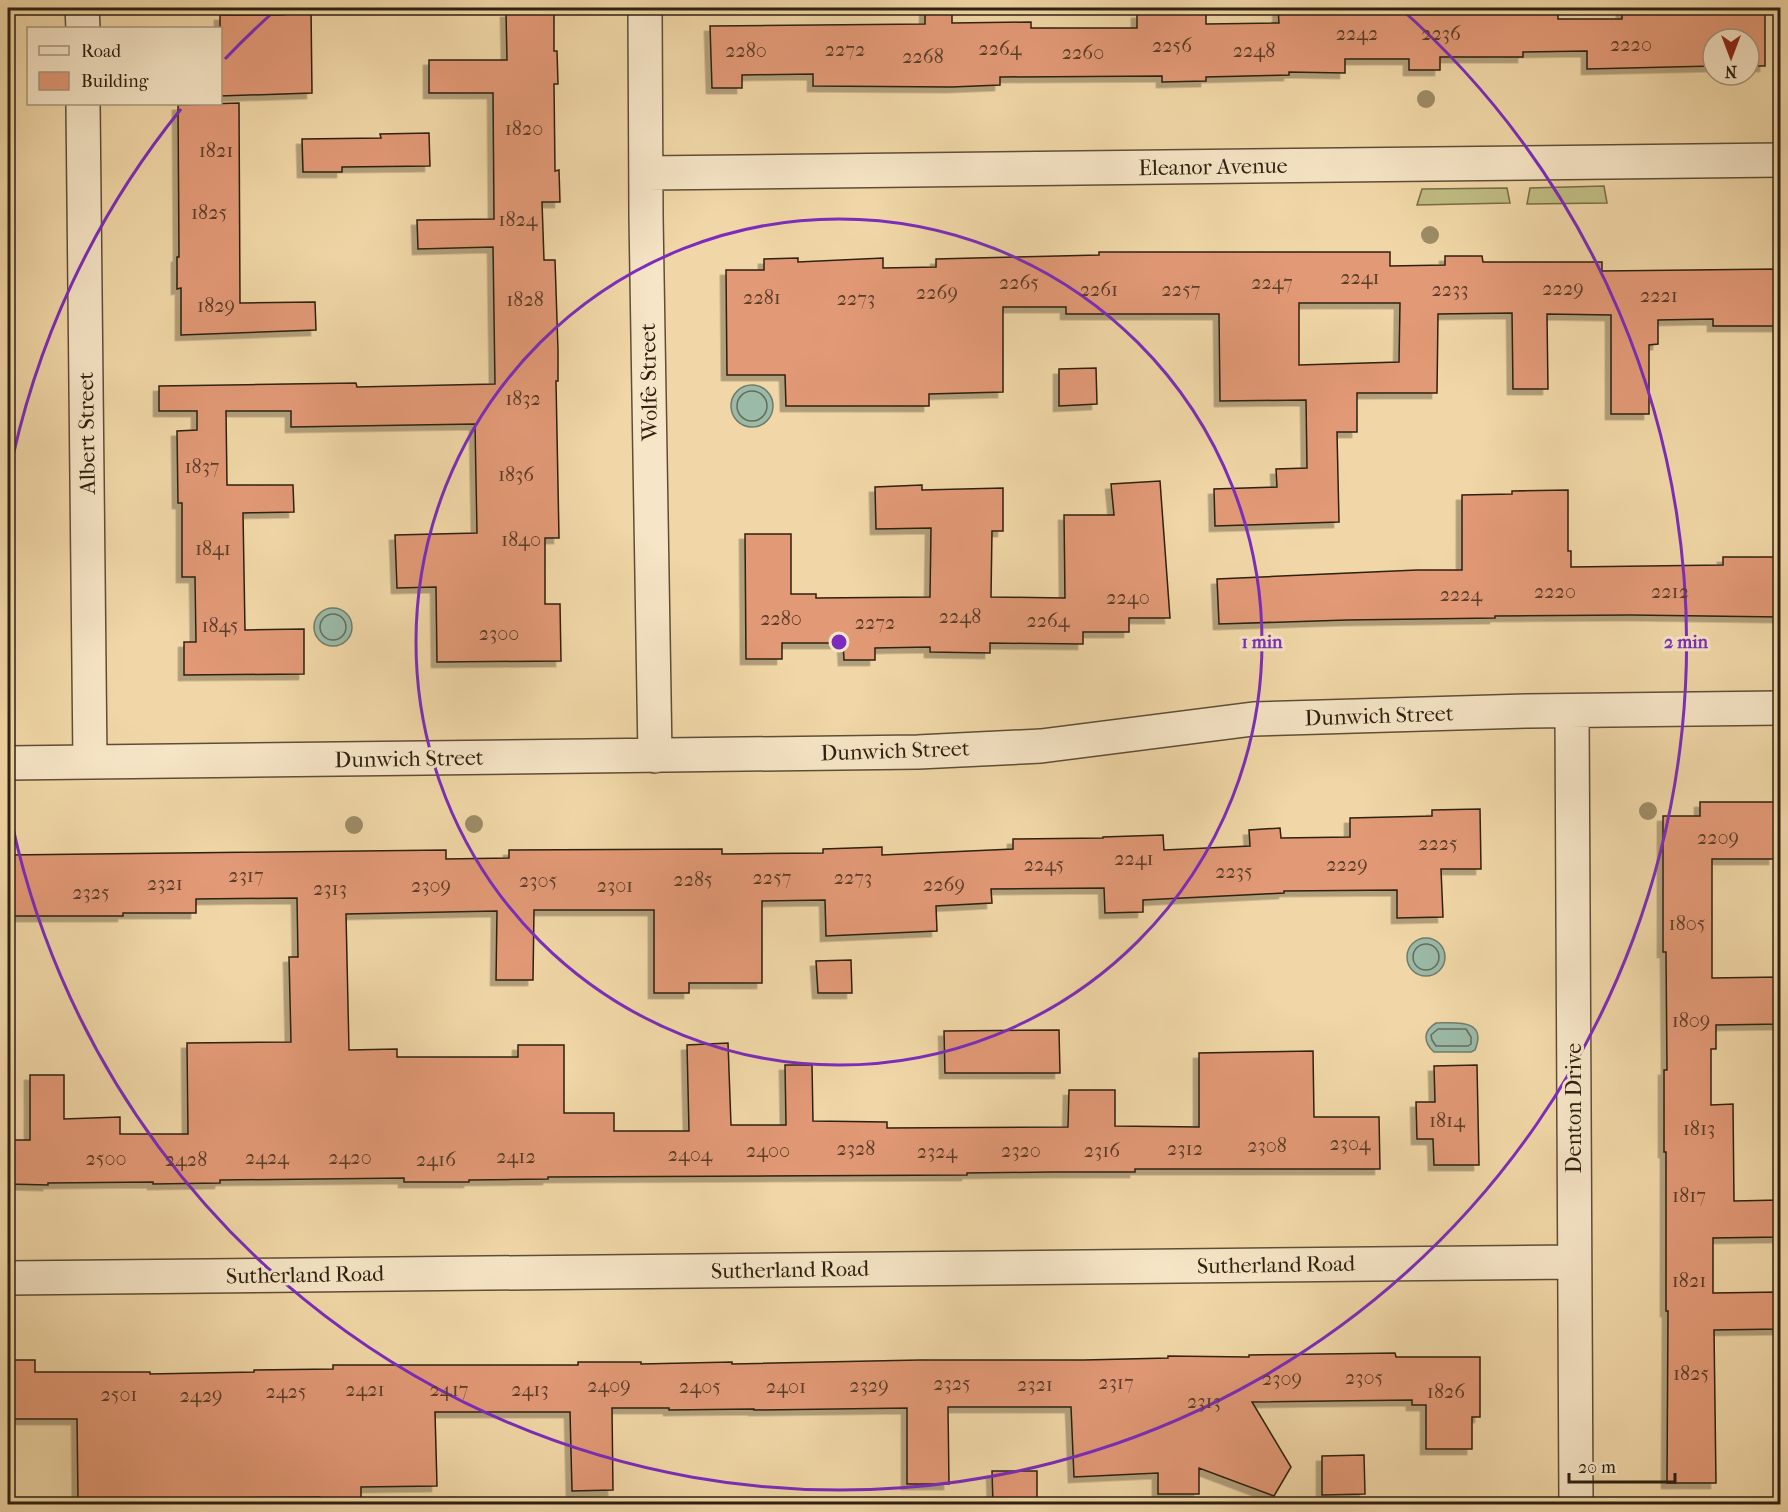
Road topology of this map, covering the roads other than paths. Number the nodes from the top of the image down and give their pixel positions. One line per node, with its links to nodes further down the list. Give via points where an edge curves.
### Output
1 (82, 8): 3 (street)
2 (645, 8): 6 (street, Wolfe Street)
3 (83, 27)
4 (83, 105): 10 (street, Albert Street)
5 (1780, 160): 6 (street, Eleanor Avenue)
6 (645, 173): 9 (street, Wolfe Street)
7 (1780, 708): 8 (street, Dunwich Street)
8 (1572, 712): 9 (street, Dunwich Street, via 1253,719 1041,746 918,752); 12 (street, Denton Drive)
9 (655, 756): 10 (street, Dunwich Street)
10 (90, 762): 11 (street, Dunwich Street)
11 (8, 763)
12 (1574, 1262): 13 (street, Sutherland Road); 14 (street, Denton Drive)
13 (8, 1278)
14 (1576, 1504)

